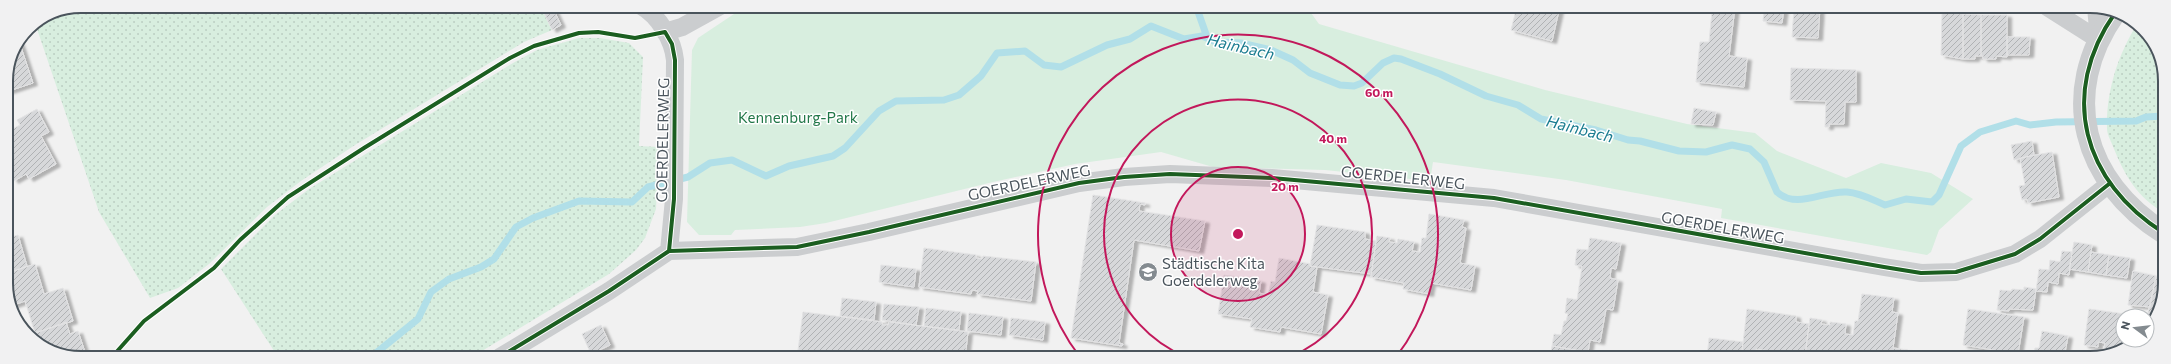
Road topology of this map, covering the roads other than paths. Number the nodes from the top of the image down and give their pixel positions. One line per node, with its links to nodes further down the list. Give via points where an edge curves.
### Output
1 (650, 13): 6 (street, GOERDELERWEG)
2 (707, 13): 6 (street, via 682,27)
3 (2056, 13): 7 (street)
4 (2097, 14): 7 (street)
5 (2113, 17): 7 (street)
6 (665, 32): 10 (street, GOERDELERWEG, via 672,44 675,60 674,199)
7 (2099, 40): 8 (street, via 2086,83 2087,133 2092,152)
8 (2109, 184): 9 (street, via 2135,212); 10 (street, GOERDELERWEG, via 2028,248 1956,272 1934,273 1884,267 1494,198 1307,180 1170,174 1124,176 1079,183 797,247)
9 (2158, 229)
10 (669, 251): 11 (street)
11 (511, 351)

